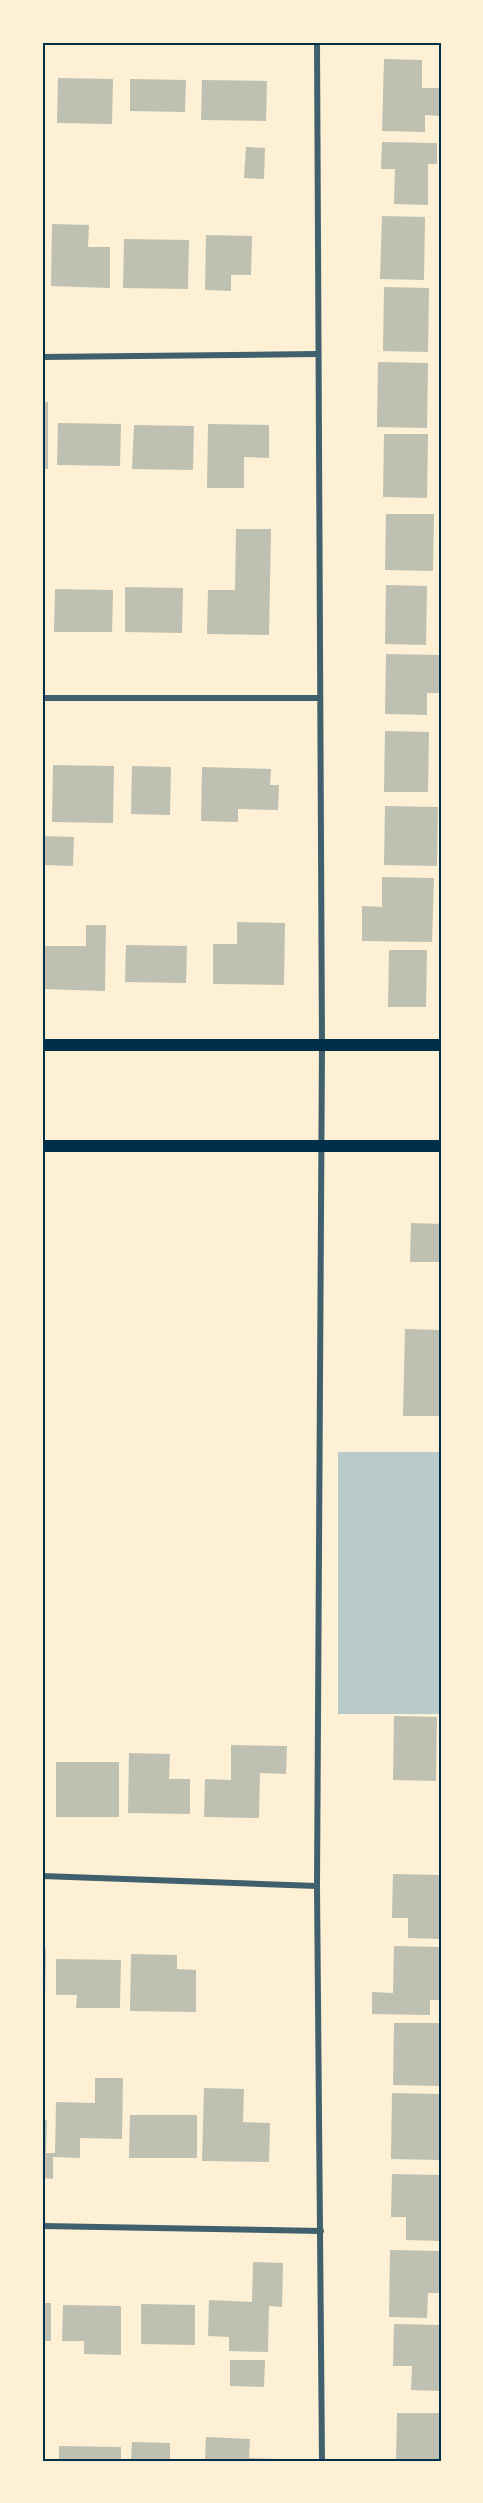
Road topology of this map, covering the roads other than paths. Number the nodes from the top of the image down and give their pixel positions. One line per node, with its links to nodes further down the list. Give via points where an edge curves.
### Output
1 (316, 42): 2 (street)
2 (317, 354): 3 (street); 5 (street)
3 (42, 357)
4 (42, 698): 5 (street)
5 (319, 698): 7 (street)
6 (42, 1045): 7 (main road)
7 (322, 1045): 8 (main road); 10 (street)
8 (441, 1045)
9 (42, 1146): 10 (main road)
10 (321, 1146): 11 (main road); 13 (street)
11 (441, 1146)
12 (42, 1876): 13 (street)
13 (316, 1886): 15 (street)
14 (42, 2226): 15 (street)
15 (321, 2230): 16 (street)
16 (322, 2461)

